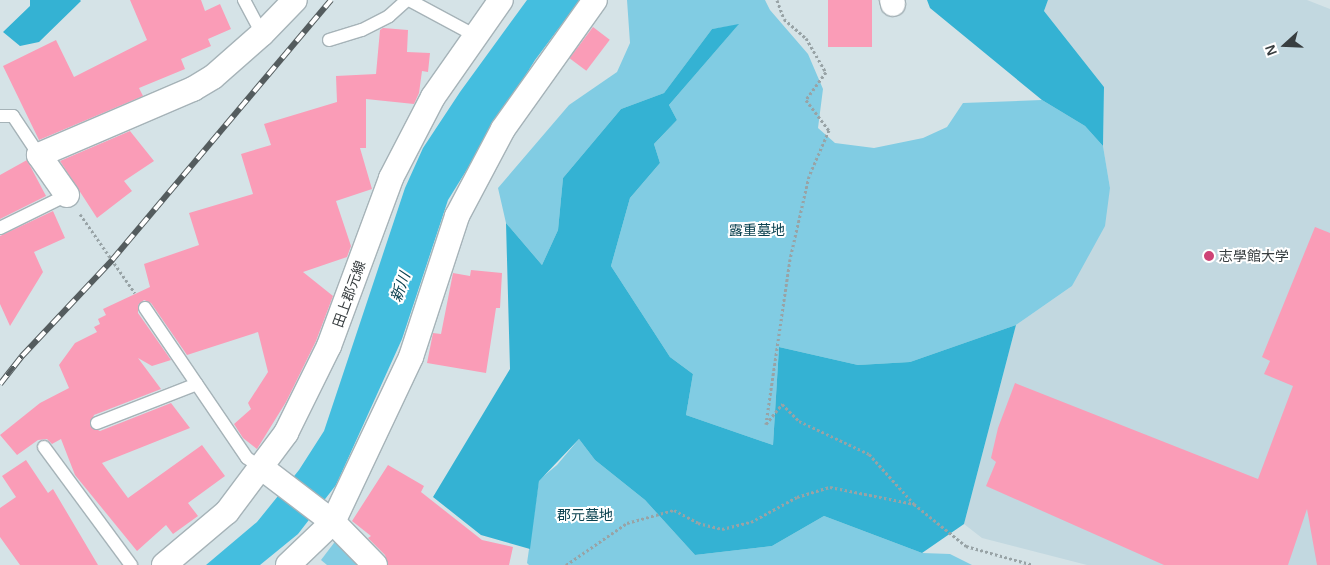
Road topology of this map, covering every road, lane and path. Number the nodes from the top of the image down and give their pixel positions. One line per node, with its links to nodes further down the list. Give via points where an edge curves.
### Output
1 (244, 0): 7 (lane)
2 (295, 0): 7 (street)
3 (408, 0): 8 (lane); 9 (lane, via 389,16 362,30)
4 (502, 0): 8 (street, 田上郡元線)
5 (596, 0): 21 (street, via 504,129 457,216 411,357)
6 (777, 0): 20 (path, via 784,19 806,38 826,72 806,100 829,130 809,176 790,259 766,424 782,404 799,421 869,454)
7 (262, 34): 11 (street, via 213,77 194,89)
8 (476, 36): 19 (street, 田上郡元線, via 433,97 392,178 330,346 286,433)
9 (330, 40)
10 (0, 116): 11 (lane, via 13,116)
11 (39, 155): 12 (street)
12 (67, 195): 13 (lane)
13 (0, 228)
14 (94, 234): 15 (path)
15 (145, 308): 16 (lane)
16 (197, 384): 17 (lane); 19 (lane, via 247,458)
17 (97, 422)
18 (44, 447): 22 (lane)
19 (262, 468): 21 (street); 23 (street, 田上郡元線, via 227,512)
20 (914, 504): 26 (path, via 830,487 797,497 751,522 722,529 698,523 674,510 627,523); 27 (path, via 966,546)
21 (333, 522): 24 (street); 25 (street)
22 (131, 565)
23 (164, 565)
24 (288, 565)
25 (375, 565)
26 (566, 565)
27 (1033, 565)

